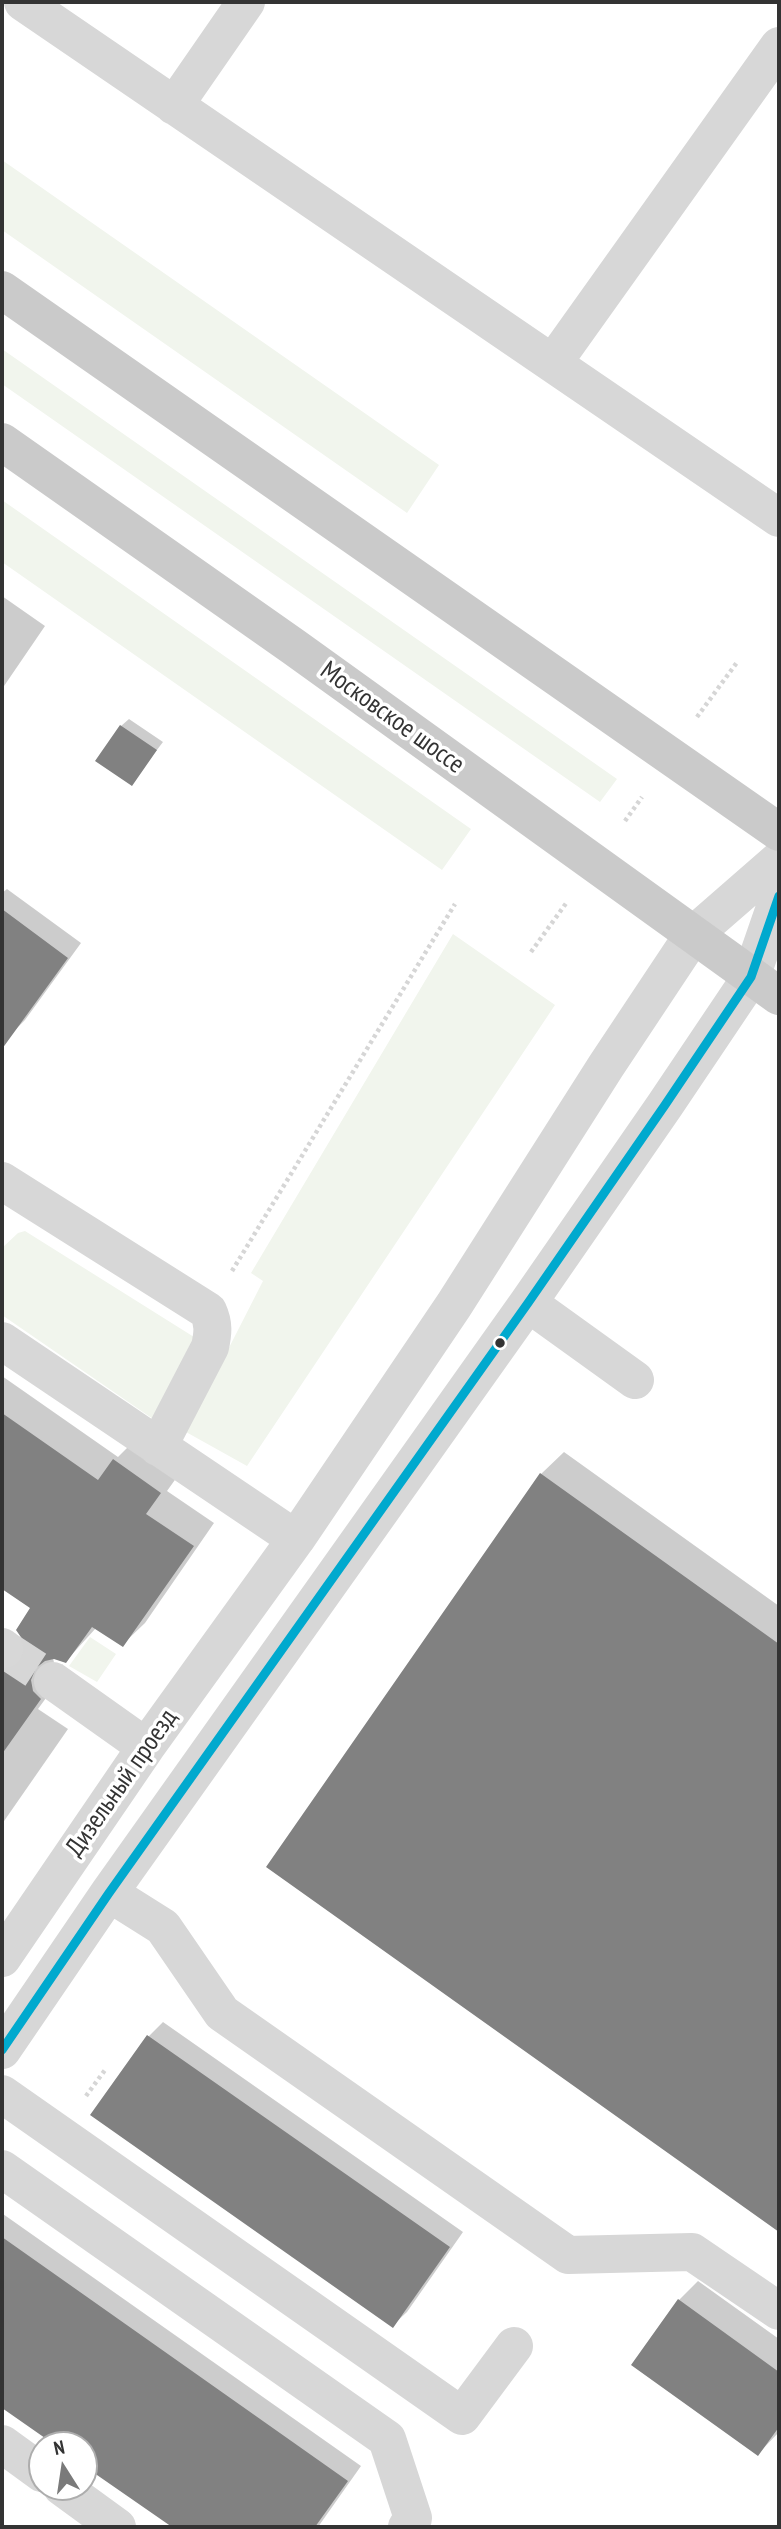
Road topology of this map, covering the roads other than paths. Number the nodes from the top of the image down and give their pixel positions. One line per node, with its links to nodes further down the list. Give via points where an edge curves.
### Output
1 (23, 2): 4 (street)
2 (246, 2): 4 (street)
3 (779, 46): 6 (street)
4 (174, 106): 6 (street)
5 (2, 290): 9 (main road)
6 (553, 363): 8 (street)
7 (2, 442): 12 (main road, Московское шоссе)
8 (779, 518)
9 (779, 832)
10 (779, 860): 12 (street, Дизельный проезд)
11 (779, 895): 13 (street, Дизельный проезд)
12 (693, 935): 13 (main road, Московское шоссе); 19 (street, Дизельный проезд, via 454,1305)
13 (765, 987): 15 (street, Дизельный проезд)
14 (2, 1181): 18 (street, via 208,1311 214,1333 210,1347)
15 (528, 1303): 17 (street); 22 (street, Дизельный проезд)
16 (2, 1342): 18 (street)
17 (635, 1380)
18 (158, 1447): 19 (street)
19 (296, 1539): 21 (street, Дизельный проезд)
20 (53, 1681): 21 (street)
21 (146, 1747): 23 (street, Дизельный проезд)
22 (109, 1894): 24 (street, Дизельный проезд); 27 (street, via 163,1927 222,2013 568,2255 692,2252)
23 (2, 1958)
24 (2, 2050)
25 (2, 2094): 28 (street, via 462,2416)
26 (2, 2169): 33 (street, via 387,2439 413,2518)
27 (779, 2311)
28 (514, 2346)
29 (2, 2444): 30 (street)
30 (28, 2463)
31 (81, 2501): 32 (street)
32 (117, 2527)
33 (407, 2527)

